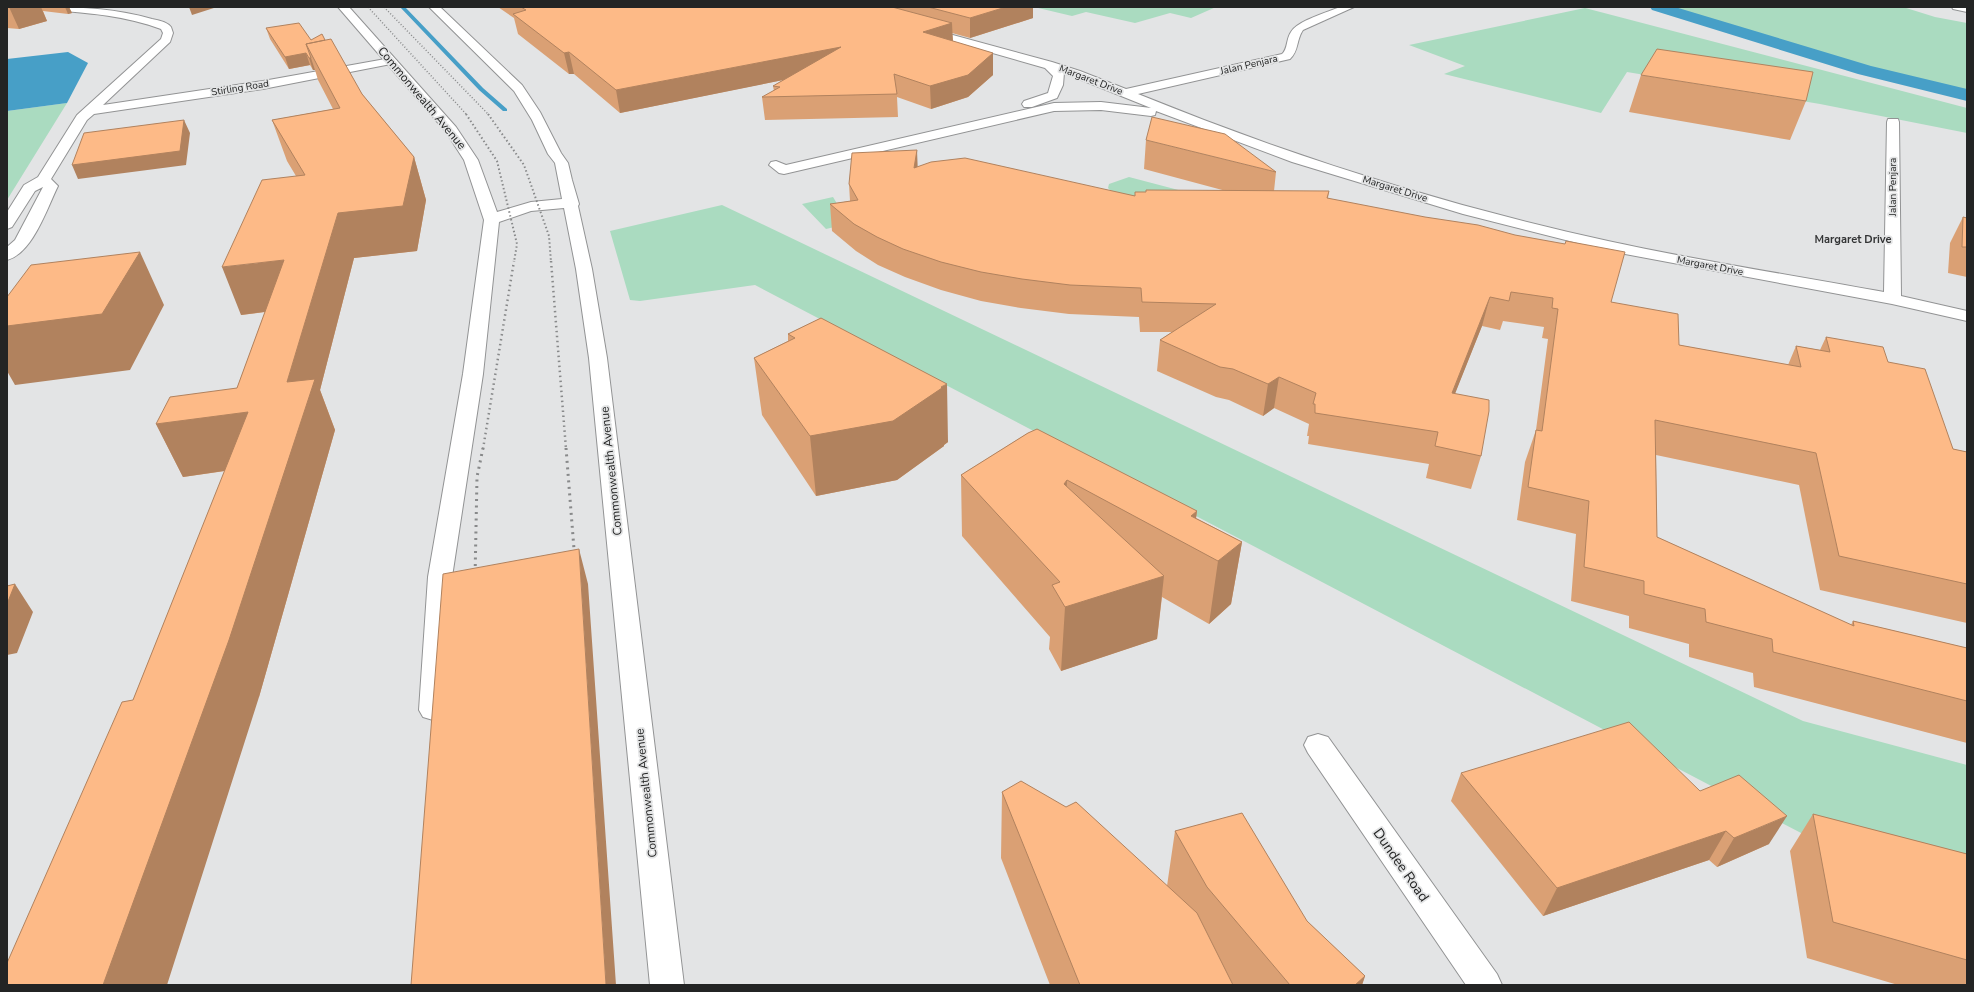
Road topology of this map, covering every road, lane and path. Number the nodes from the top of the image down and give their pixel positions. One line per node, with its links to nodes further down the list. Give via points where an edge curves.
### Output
1 (53, 7): 8 (street)
2 (343, 7): 12 (street, Commonwealth Avenue)
3 (434, 7): 19 (street, Commonwealth Avenue, via 518,88 542,124 561,162)
4 (1349, 7): 14 (street, Jalan Penjara, via 1299,28 1294,33 1291,51 1286,57)
5 (1957, 7): 6 (street)
6 (1967, 9)
7 (47, 16): 9 (street)
8 (131, 16): 10 (street); 15 (street, via 166,27 166,40)
9 (78, 20)
10 (101, 22)
11 (912, 27): 13 (street, Margaret Drive)
12 (391, 61): 15 (street, Stirling Road, via 263,85); 20 (street, Commonwealth Avenue, via 451,130 471,160)
13 (1048, 64): 14 (street, Margaret Drive); 16 (street, via 1059,75 1058,85 1053,95 1030,104 776,165 784,170 1054,107 1101,106)
14 (1126, 93): 16 (street, Margaret Drive)
15 (89, 111): 18 (street)
16 (1182, 117): 23 (street, Margaret Drive, via 1328,169 1531,228 1684,261)
17 (1893, 122): 23 (street, Jalan Penjara)
18 (42, 180): 21 (street, via 29,188); 22 (street, via 51,186 22,242)
19 (572, 204): 20 (street, via 530,205); 27 (street, Commonwealth Avenue, via 592,309 598,358)
20 (492, 220): 25 (street, Commonwealth Avenue, via 473,374 440,577)
21 (7, 224)
22 (7, 255)
23 (1892, 299): 24 (street, Margaret Drive)
24 (1967, 316)
25 (431, 736)
26 (1318, 745): 28 (street, Dundee Road)
27 (667, 985)
28 (1485, 985)

